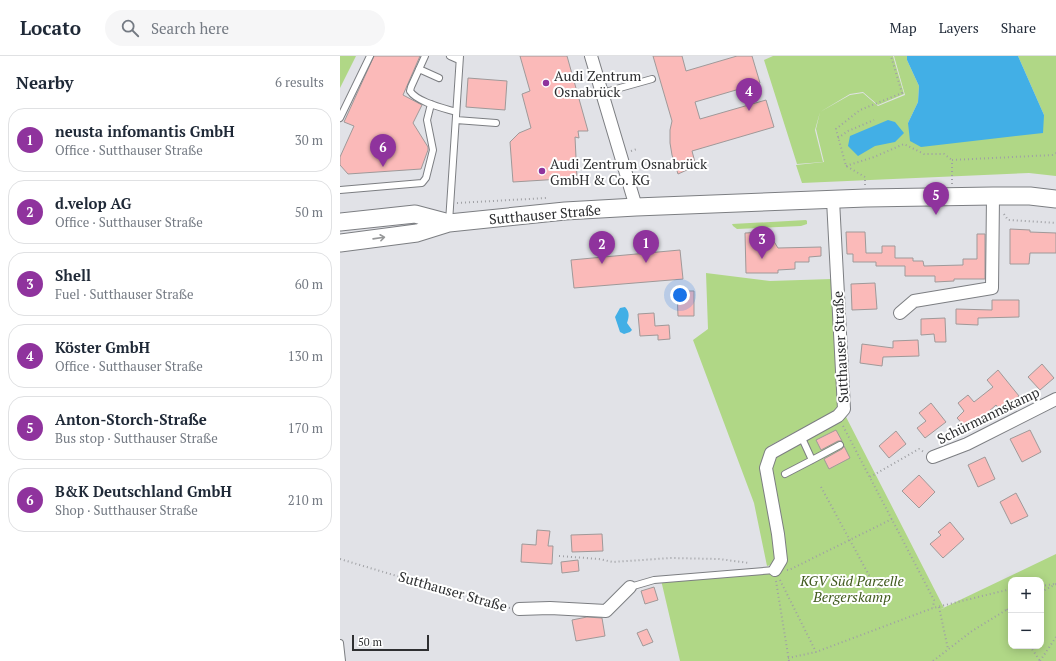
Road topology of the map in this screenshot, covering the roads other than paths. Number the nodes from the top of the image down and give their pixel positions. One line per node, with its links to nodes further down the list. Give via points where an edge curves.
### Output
1 (370, 56): 12 (lane)
2 (425, 56): 6 (lane)
3 (450, 56): 5 (lane)
4 (591, 56): 9 (street)
5 (460, 58): 11 (lane)
6 (419, 69): 7 (lane); 10 (lane, via 410,91)
7 (439, 78)
8 (652, 78): 9 (lane)
9 (602, 93): 19 (street)
10 (431, 104): 11 (lane); 15 (lane, via 427,120 434,150 426,178 422,183)
11 (456, 112): 13 (lane)
12 (340, 118)
13 (456, 120): 14 (lane); 21 (lane)
14 (496, 123)
15 (340, 190)
16 (993, 196): 17 (street, Sutthauser Straße); 18 (street, Sutthauser Straße); 23 (street, via 992,288 914,301)
17 (1056, 199)
18 (833, 200): 19 (street, Sutthauser Straße); 25 (street, Sutthauser Straße, via 844,409 838,416)
19 (636, 207): 21 (street, Sutthauser Straße, via 565,211)
20 (340, 222): 21 (street, Sutthauser Straße, via 415,214)
21 (449, 223): 22 (street, Sutthauser Straße, one-way to 21, via 417,233)
22 (340, 243)
23 (900, 313)
24 (1056, 399): 27 (street, Schürmannskamp, via 967,444)
25 (801, 436): 28 (lane); 30 (street, Sutthauser Straße, via 771,453 766,468 781,560)
26 (840, 445): 28 (lane)
27 (933, 457)
28 (812, 460): 29 (lane)
29 (785, 474)
30 (775, 570): 31 (lane, via 654,580)
31 (630, 587): 32 (street, Sutthauser Straße, via 606,611)
32 (519, 609)
33 (340, 643): 34 (lane)
34 (342, 661)

